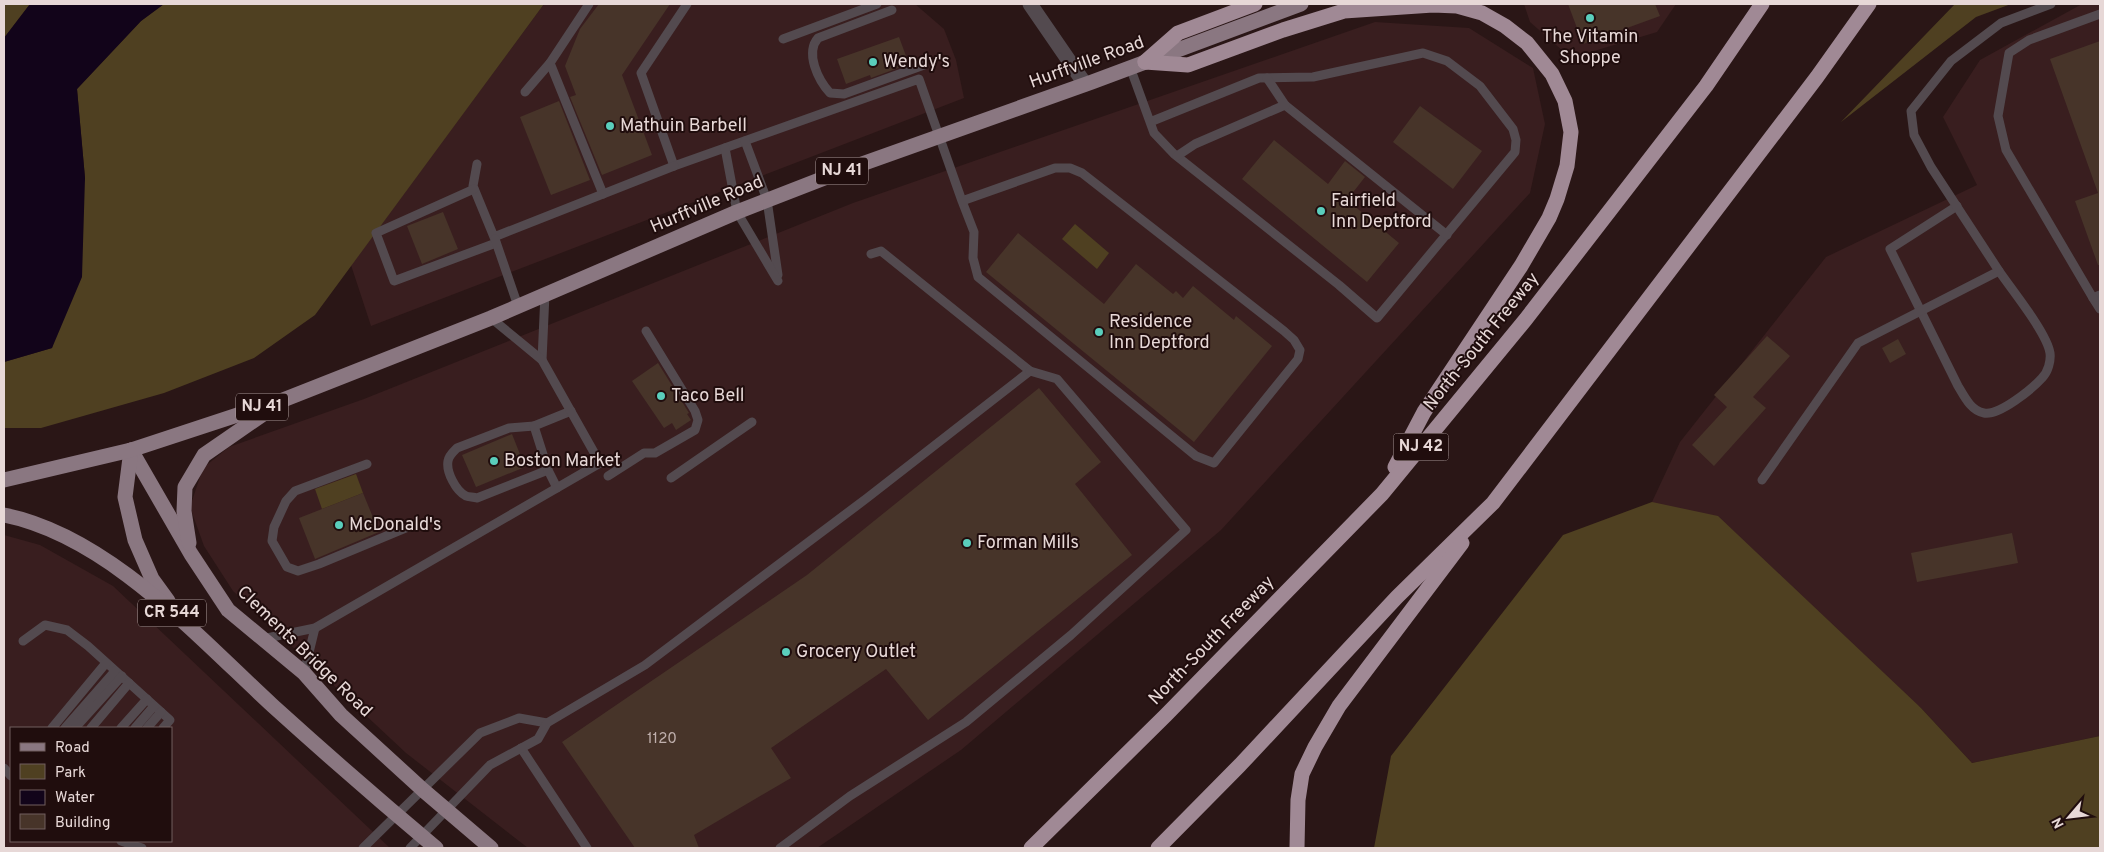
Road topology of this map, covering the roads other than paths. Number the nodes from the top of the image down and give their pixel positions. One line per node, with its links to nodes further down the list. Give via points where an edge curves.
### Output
1 (589, 4): 13 (lane)
2 (687, 4): 27 (lane, via 641,73)
3 (877, 4): 12 (lane)
4 (1030, 4): 18 (street)
5 (1255, 4): 14 (highway, via 1178,33)
6 (1301, 4): 14 (main road, Hurffville Road / NJ 41)
7 (1762, 4): 59 (highway, North-South Freeway / NJ 42, via 1706,86 1526,319)
8 (1869, 4): 60 (highway)
9 (2051, 4): 32 (lane, via 2001,23 1951,61 1911,111 1914,134)
10 (892, 10): 15 (lane, via 818,38 811,53 824,86 830,93 844,94)
11 (2100, 14): 39 (lane, via 2030,40 2009,53 1998,116 2006,150)
12 (783, 39)
13 (550, 62): 19 (lane); 29 (lane)
14 (1145, 62): 16 (main road, Hurffville Road / NJ 41); 59 (highway, via 1188,65 1344,11 1433,4 1482,13 1505,26 1527,43 1552,74 1565,101 1571,132 1567,166 1557,200 1521,266 1424,412)
15 (924, 65)
16 (1130, 68): 18 (main road, Hurffville Road / NJ 41); 21 (lane)
17 (1268, 78): 20 (lane); 21 (lane, via 1259,78); 34 (lane, via 1313,77 1423,53 1447,61 1480,86 1514,129 1515,152)
18 (1085, 84): 22 (main road, Hurffville Road / NJ 41)
19 (525, 92)
20 (1286, 105): 25 (lane, via 1195,144); 34 (lane)
21 (1150, 122): 25 (lane, via 1159,139)
22 (939, 135): 23 (lane, via 919,79); 30 (main road, Hurffville Road / NJ 41); 31 (lane)
23 (745, 141): 24 (lane); 30 (lane)
24 (726, 148): 27 (lane); 33 (lane)
25 (1177, 156): 34 (lane, via 1377,318)
26 (477, 164): 28 (lane)
27 (674, 166): 29 (lane)
28 (474, 189): 35 (lane); 35 (lane, via 376,233 394,281)
29 (603, 194): 35 (lane)
30 (767, 200): 33 (main road, Hurffville Road / NJ 41); 33 (lane, via 778,280)
31 (962, 202): 31 (lane, via 1054,168 1070,168 1082,173 1284,331 1300,350 1298,359 1214,463 1196,456 978,278 973,258 974,232)
32 (1957, 206): 37 (lane); 42 (lane, via 1890,249)
33 (737, 212): 38 (main road, Hurffville Road / NJ 41)
34 (1447, 235)
35 (495, 240): 40 (lane)
36 (871, 254): 46 (lane, via 881,251)
37 (2000, 271): 42 (lane); 42 (lane, via 2042,334 2050,354 2043,378 2007,407 1986,414 1968,402)
38 (545, 294): 40 (main road, Hurffville Road / NJ 41); 45 (lane)
39 (2097, 297): 41 (lane)
40 (518, 306): 43 (main road, Hurffville Road / NJ 41)
41 (2100, 309)
42 (1921, 311): 57 (lane, via 1858,343)
43 (490, 318): 45 (lane); 47 (main road, Hurffville Road / NJ 41)
44 (646, 332): 54 (lane, via 698,420 695,430 655,453 644,453)
45 (542, 360): 48 (lane)
46 (1030, 371): 74 (lane, via 645,665); 95 (lane, via 1058,379 1186,530 1071,635 966,722 850,796)
47 (283, 400): 51 (main road, Hurffville Road / NJ 41); 63 (main road, via 204,455 185,487 184,511)
48 (571, 411): 50 (lane); 58 (lane, via 600,463)
49 (752, 422): 55 (lane)
50 (534, 426): 53 (lane); 53 (lane, via 510,428 457,448 448,461 449,472 466,496 478,498)
51 (131, 450): 56 (main road, NJ 41); 63 (main road, Clements Bridge Road / CR 544); 64 (main road, via 124,497 135,540 152,578)
52 (367, 464): 62 (lane, via 295,492 286,501 274,527 272,542 287,567 298,571)
53 (548, 470): 58 (lane)
54 (608, 476)
55 (672, 478)
56 (4, 480)
57 (1762, 480)
58 (557, 488): 65 (lane)
59 (1382, 494): 96 (highway, North-South Freeway / NJ 42)
60 (1493, 503): 97 (highway, via 1397,597); 98 (highway, via 1339,706 1315,747 1302,774)
61 (4, 515): 64 (main road, CR 544, via 76,542 154,596)
62 (408, 527)
63 (191, 554): 66 (main road, Clements Bridge Road / CR 544, via 228,610)
64 (186, 626): 86 (main road, CR 544)
65 (315, 628): 66 (lane); 69 (lane)
66 (262, 639): 69 (main road, Clements Bridge Road / CR 544)
67 (23, 642): 68 (lane, via 45,625 67,630)
68 (106, 663): 70 (lane); 75 (lane)
69 (304, 673): 84 (main road, Clements Bridge Road / CR 544, via 341,715)
70 (119, 674): 71 (lane); 76 (lane); 77 (lane)
71 (129, 683): 72 (lane); 78 (lane)
72 (147, 699): 73 (lane); 79 (lane)
73 (158, 709): 80 (lane); 81 (lane); 82 (lane, via 170,720)
74 (547, 723): 83 (lane, via 538,739); 84 (lane, via 519,718 480,733)
75 (53, 727)
76 (66, 727)
77 (76, 727)
78 (92, 727)
79 (122, 727)
80 (136, 727)
81 (148, 727)
82 (164, 727)
83 (522, 748): 85 (lane, via 490,765); 94 (lane)
84 (423, 790): 85 (main road, Clements Bridge Road / CR 544); 86 (lane)
85 (447, 811): 87 (lane); 93 (main road, Clements Bridge Road / CR 544)
86 (397, 815): 87 (main road, CR 544); 90 (lane)
87 (422, 836): 91 (lane); 92 (main road, CR 544)
88 (124, 842): 89 (lane)
89 (142, 848)
90 (363, 848)
91 (410, 848)
92 (436, 848)
93 (491, 848)
94 (587, 848)
95 (780, 848)
96 (1031, 848)
97 (1158, 848)
98 (1297, 848)

